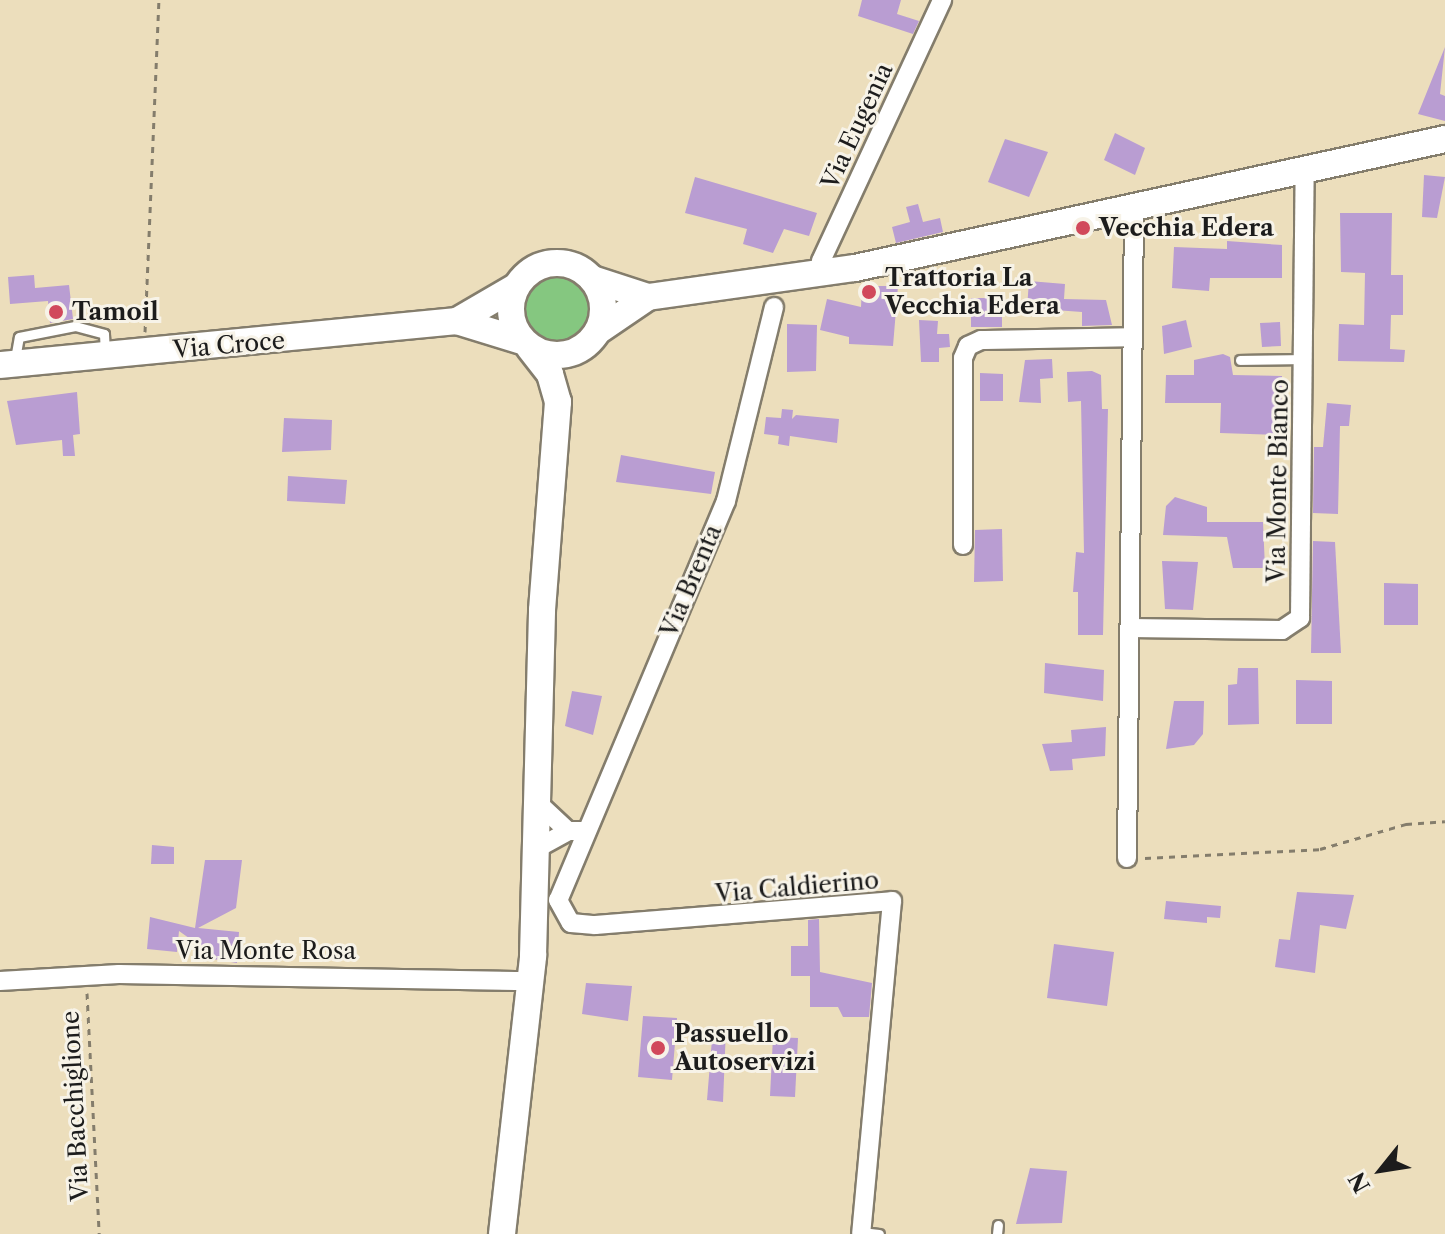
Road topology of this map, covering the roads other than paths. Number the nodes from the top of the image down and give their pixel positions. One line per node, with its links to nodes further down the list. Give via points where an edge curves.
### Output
1 (942, 0): 5 (street, Via Eugenia)
2 (1445, 139): 3 (main road)
3 (1305, 169): 4 (main road); 14 (street, Via Monte Bianco)
4 (1134, 207): 5 (main road, via 945,251); 12 (street)
5 (820, 273): 8 (main road)
6 (592, 279): 7 (main road, Via Croce, via 581,269 552,263 526,275); 8 (main road); 11 (main road, via 603,304)
7 (517, 286): 10 (main road, Via Croce); 13 (main road, via 511,314)
8 (648, 297): 11 (main road)
9 (774, 307): 21 (street, Via Brenta, via 726,501)
10 (457, 321): 13 (main road, Via Croce); 16 (main road, Via Croce)
11 (594, 336): 13 (main road, Via Croce, via 555,356); 17 (main road)
12 (1133, 337): 18 (street, via 981,340 968,346 963,358); 19 (street)
13 (526, 344): 17 (main road, via 550,374)
14 (1303, 359): 15 (lane); 19 (street, Via Monte Bianco, via 1300,618 1282,630)
15 (1240, 360)
16 (7, 365)
17 (558, 402): 20 (main road, via 542,610)
18 (963, 545)
19 (1130, 628): 23 (street)
20 (538, 803): 21 (street); 22 (main road)
21 (576, 831): 22 (street); 26 (street, Via Caldierino, via 559,890 560,909 571,923 727,918 892,901)
22 (536, 849): 25 (main road)
23 (1127, 858)
24 (0, 981): 25 (street, Via Monte Rosa)
25 (531, 981): 27 (main road)
26 (867, 1233)
27 (502, 1234)

